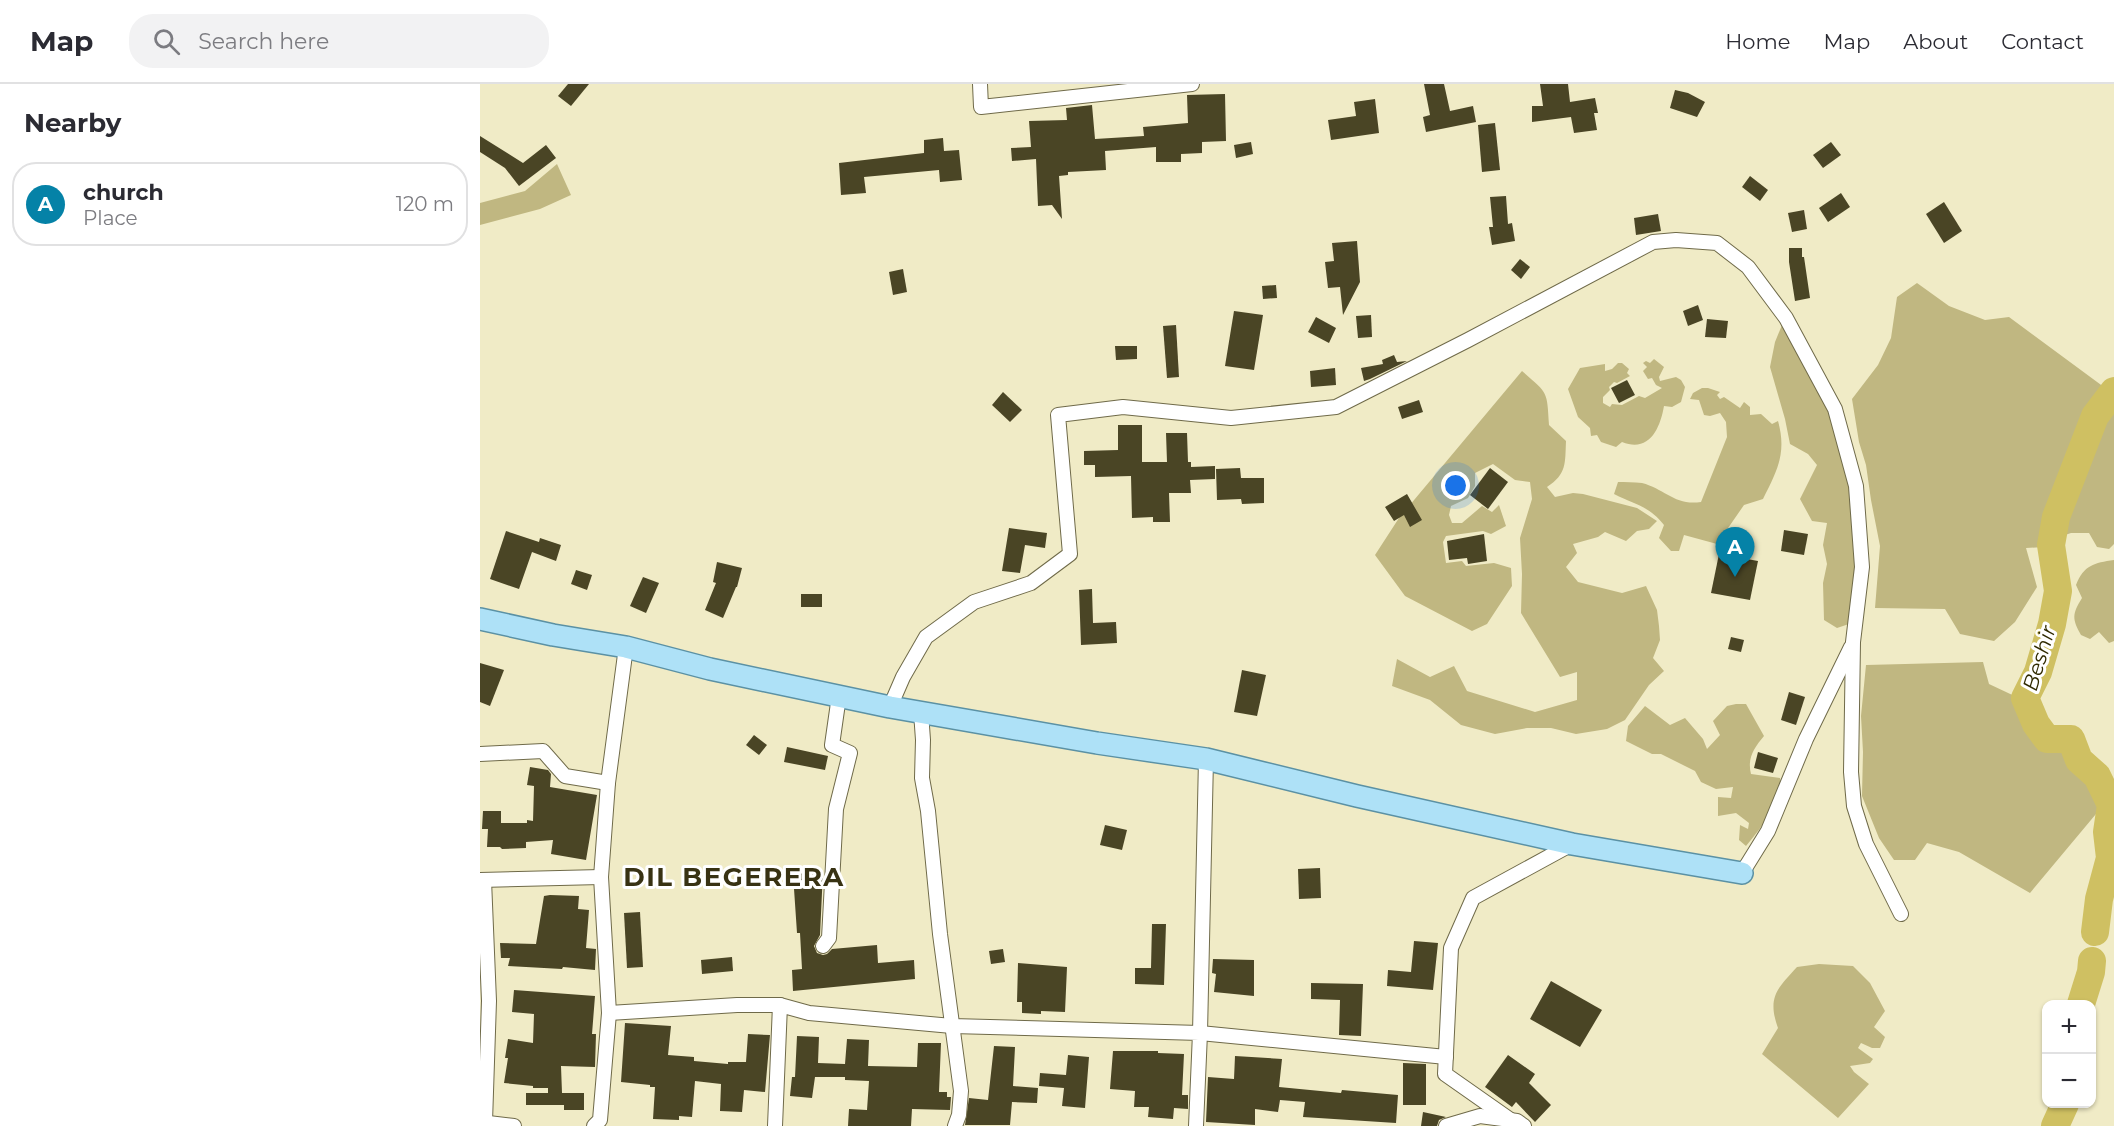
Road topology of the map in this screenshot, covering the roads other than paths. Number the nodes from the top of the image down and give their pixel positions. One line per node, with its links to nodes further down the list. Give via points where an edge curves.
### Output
1 (980, 84): 3 (street, via 981,107)
2 (1192, 84): 3 (street)
3 (1140, 87)
4 (480, 619): 6 (main road)
5 (1853, 642): 8 (street, via 1862,567 1856,486 1835,409 1786,318 1748,267 1717,243 1676,240 1653,242 1336,407 1231,418 1123,408 1058,415 1070,554 1031,583 974,602 926,637); 14 (street, via 1806,739 1768,831); 17 (street, via 1854,806 1866,844)
6 (626, 647): 7 (main road); 12 (street)
7 (839, 696): 8 (main road); 18 (street, via 832,745 850,753 836,809 829,938)
8 (890, 707): 9 (main road)
9 (921, 712): 11 (main road); 22 (street, via 922,778)
10 (480, 754): 12 (street, via 543,751 565,776)
11 (1206, 759): 13 (main road); 23 (street)
12 (608, 783): 15 (street)
13 (1572, 844): 14 (main road); 24 (street, via 1473,898 1451,948)
14 (1742, 873)
15 (601, 877): 16 (street); 21 (street)
16 (482, 880): 19 (street)
17 (1901, 914)
18 (823, 946)
19 (484, 1001): 25 (street)
20 (780, 1005): 21 (street); 22 (street, via 809,1013); 29 (street)
21 (609, 1013): 28 (street, via 600,1120)
22 (952, 1026): 23 (street); 30 (street, via 961,1091)
23 (1200, 1033): 24 (street); 31 (street)
24 (1446, 1057): 26 (street, via 1445,1074)
25 (483, 1122): 27 (street)
26 (1518, 1123): 32 (street, via 1480,1116)
27 (514, 1126)
28 (594, 1126)
29 (775, 1126)
30 (955, 1126)
31 (1196, 1126)
32 (1446, 1126)

